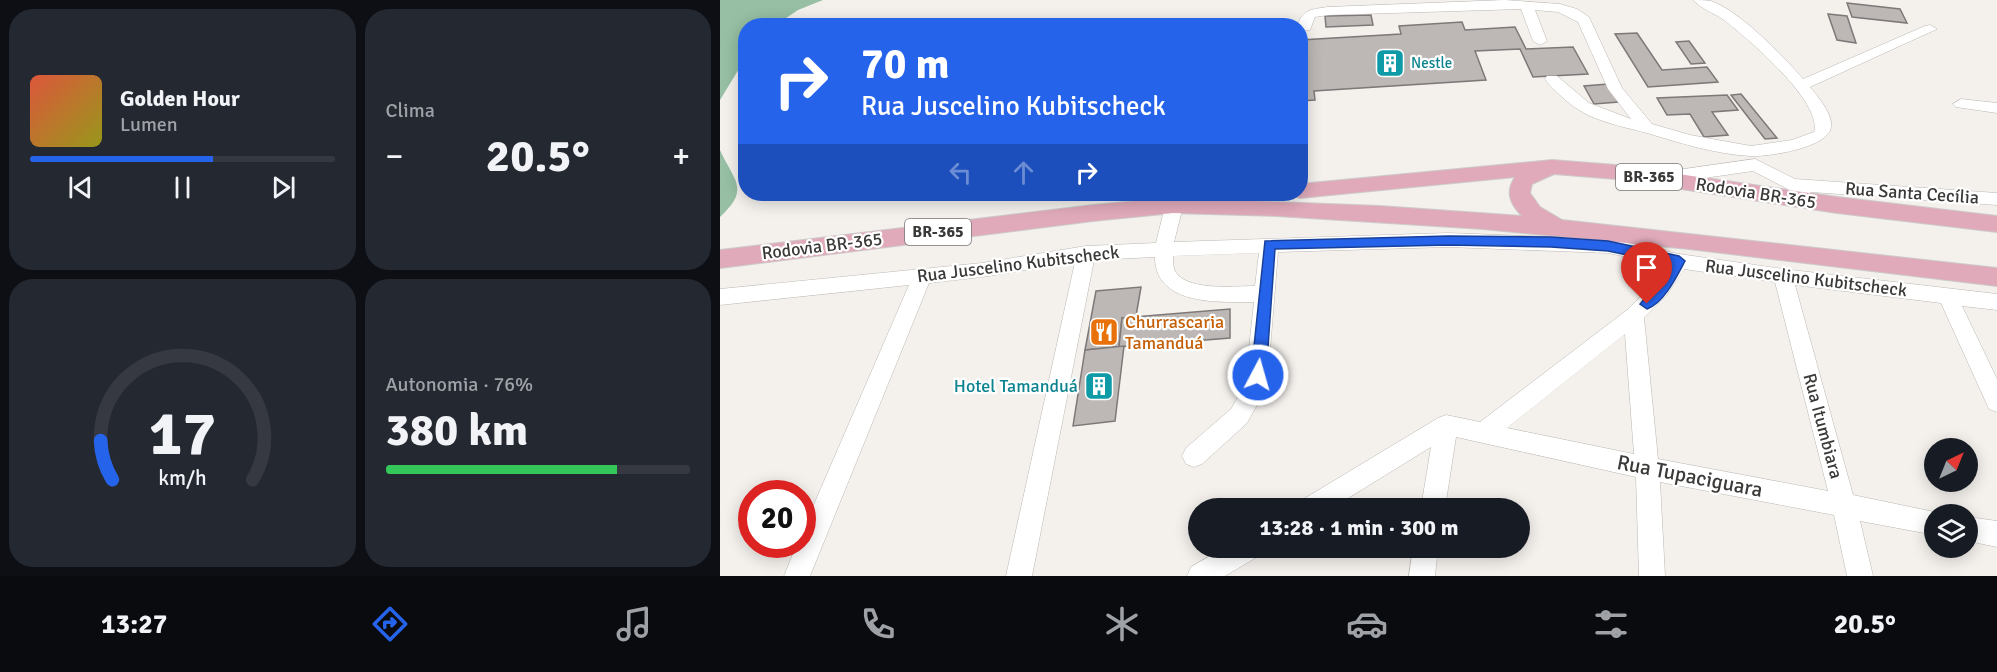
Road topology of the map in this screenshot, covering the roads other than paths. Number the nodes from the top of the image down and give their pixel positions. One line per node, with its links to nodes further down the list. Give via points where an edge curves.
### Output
1 (1699, 0): 7 (street, via 1754,37)
2 (1526, 4): 3 (street, via 1316,12); 5 (street); 10 (street, via 1560,8 1584,20 1615,88)
3 (1307, 18)
4 (1930, 29): 7 (street)
5 (1540, 41)
6 (1552, 79): 10 (street, via 1580,106)
7 (1800, 86): 11 (street, via 1823,120 1821,135)
8 (1961, 104): 9 (street)
9 (1997, 108)
10 (1646, 128): 11 (street)
11 (1753, 158): 13 (street); 14 (street)
12 (1552, 167): 13 (main road, Rodovia BR-365 / BR-365); 15 (main road, Rodovia BR-365 / BR-365); 21 (main road, BR-365, via 1526,179 1520,194 1531,213)
13 (1660, 179): 18 (main road, Rodovia BR-365 / BR-365)
14 (1791, 185): 16 (street, Rua Santa Cecília); 18 (street)
15 (1308, 190)
16 (1997, 199)
17 (1219, 201): 19 (main road, Rodovia BR-365 / BR-365)
18 (1837, 205): 20 (main road, Rodovia BR-365 / BR-365)
19 (1174, 206): 21 (main road, BR-365, via 1312,208); 23 (street); 25 (main road, Rodovia BR-365 / BR-365)
20 (1997, 224)
21 (1564, 227): 29 (main road, BR-365)
22 (1269, 245): 23 (street, Rua Juscelino Kubitscheck); 26 (street, Rua Juscelino Kubitscheck, via 1448,240 1551,242 1608,246); 30 (street)
23 (1164, 249): 24 (street, Rua Juscelino Kubitscheck); 30 (street, via 1165,271 1170,280 1186,290)
24 (1086, 253): 27 (street, Rua Juscelino Kubitscheck); 49 (street)
25 (720, 259)
26 (1679, 261): 28 (street, Rua Juscelino Kubitscheck); 34 (street, via 1659,291)
27 (921, 276): 32 (street, Rua Juscelino Kubitscheck); 48 (street)
28 (1783, 276): 31 (street, Rua Juscelino Kubitscheck); 42 (street, Rua Itumbiara)
29 (1997, 277)
30 (1265, 294): 38 (street, via 1256,387 1239,416)
31 (1948, 296): 33 (street, Rua Juscelino Kubitscheck); 35 (street)
32 (720, 297)
33 (1997, 302)
34 (1634, 316): 37 (street); 39 (street)
35 (1997, 402)
36 (1446, 425): 37 (street, Rua Tupaciguara); 40 (street); 41 (street)
37 (1483, 433): 39 (street, Rua Tupaciguara)
38 (1194, 456)
39 (1647, 468): 42 (street, Rua Tupaciguara); 52 (street)
40 (1327, 498)
41 (1435, 498)
42 (1844, 507): 43 (street, Rua Tupaciguara); 53 (street, Rua Itumbiara)
43 (1924, 521)
44 (1978, 531): 45 (street)
45 (1997, 534)
46 (1425, 558): 51 (street)
47 (1238, 560): 50 (street)
48 (797, 576)
49 (1019, 576)
50 (1200, 576)
51 (1422, 576)
52 (1652, 576)
53 (1860, 576)

